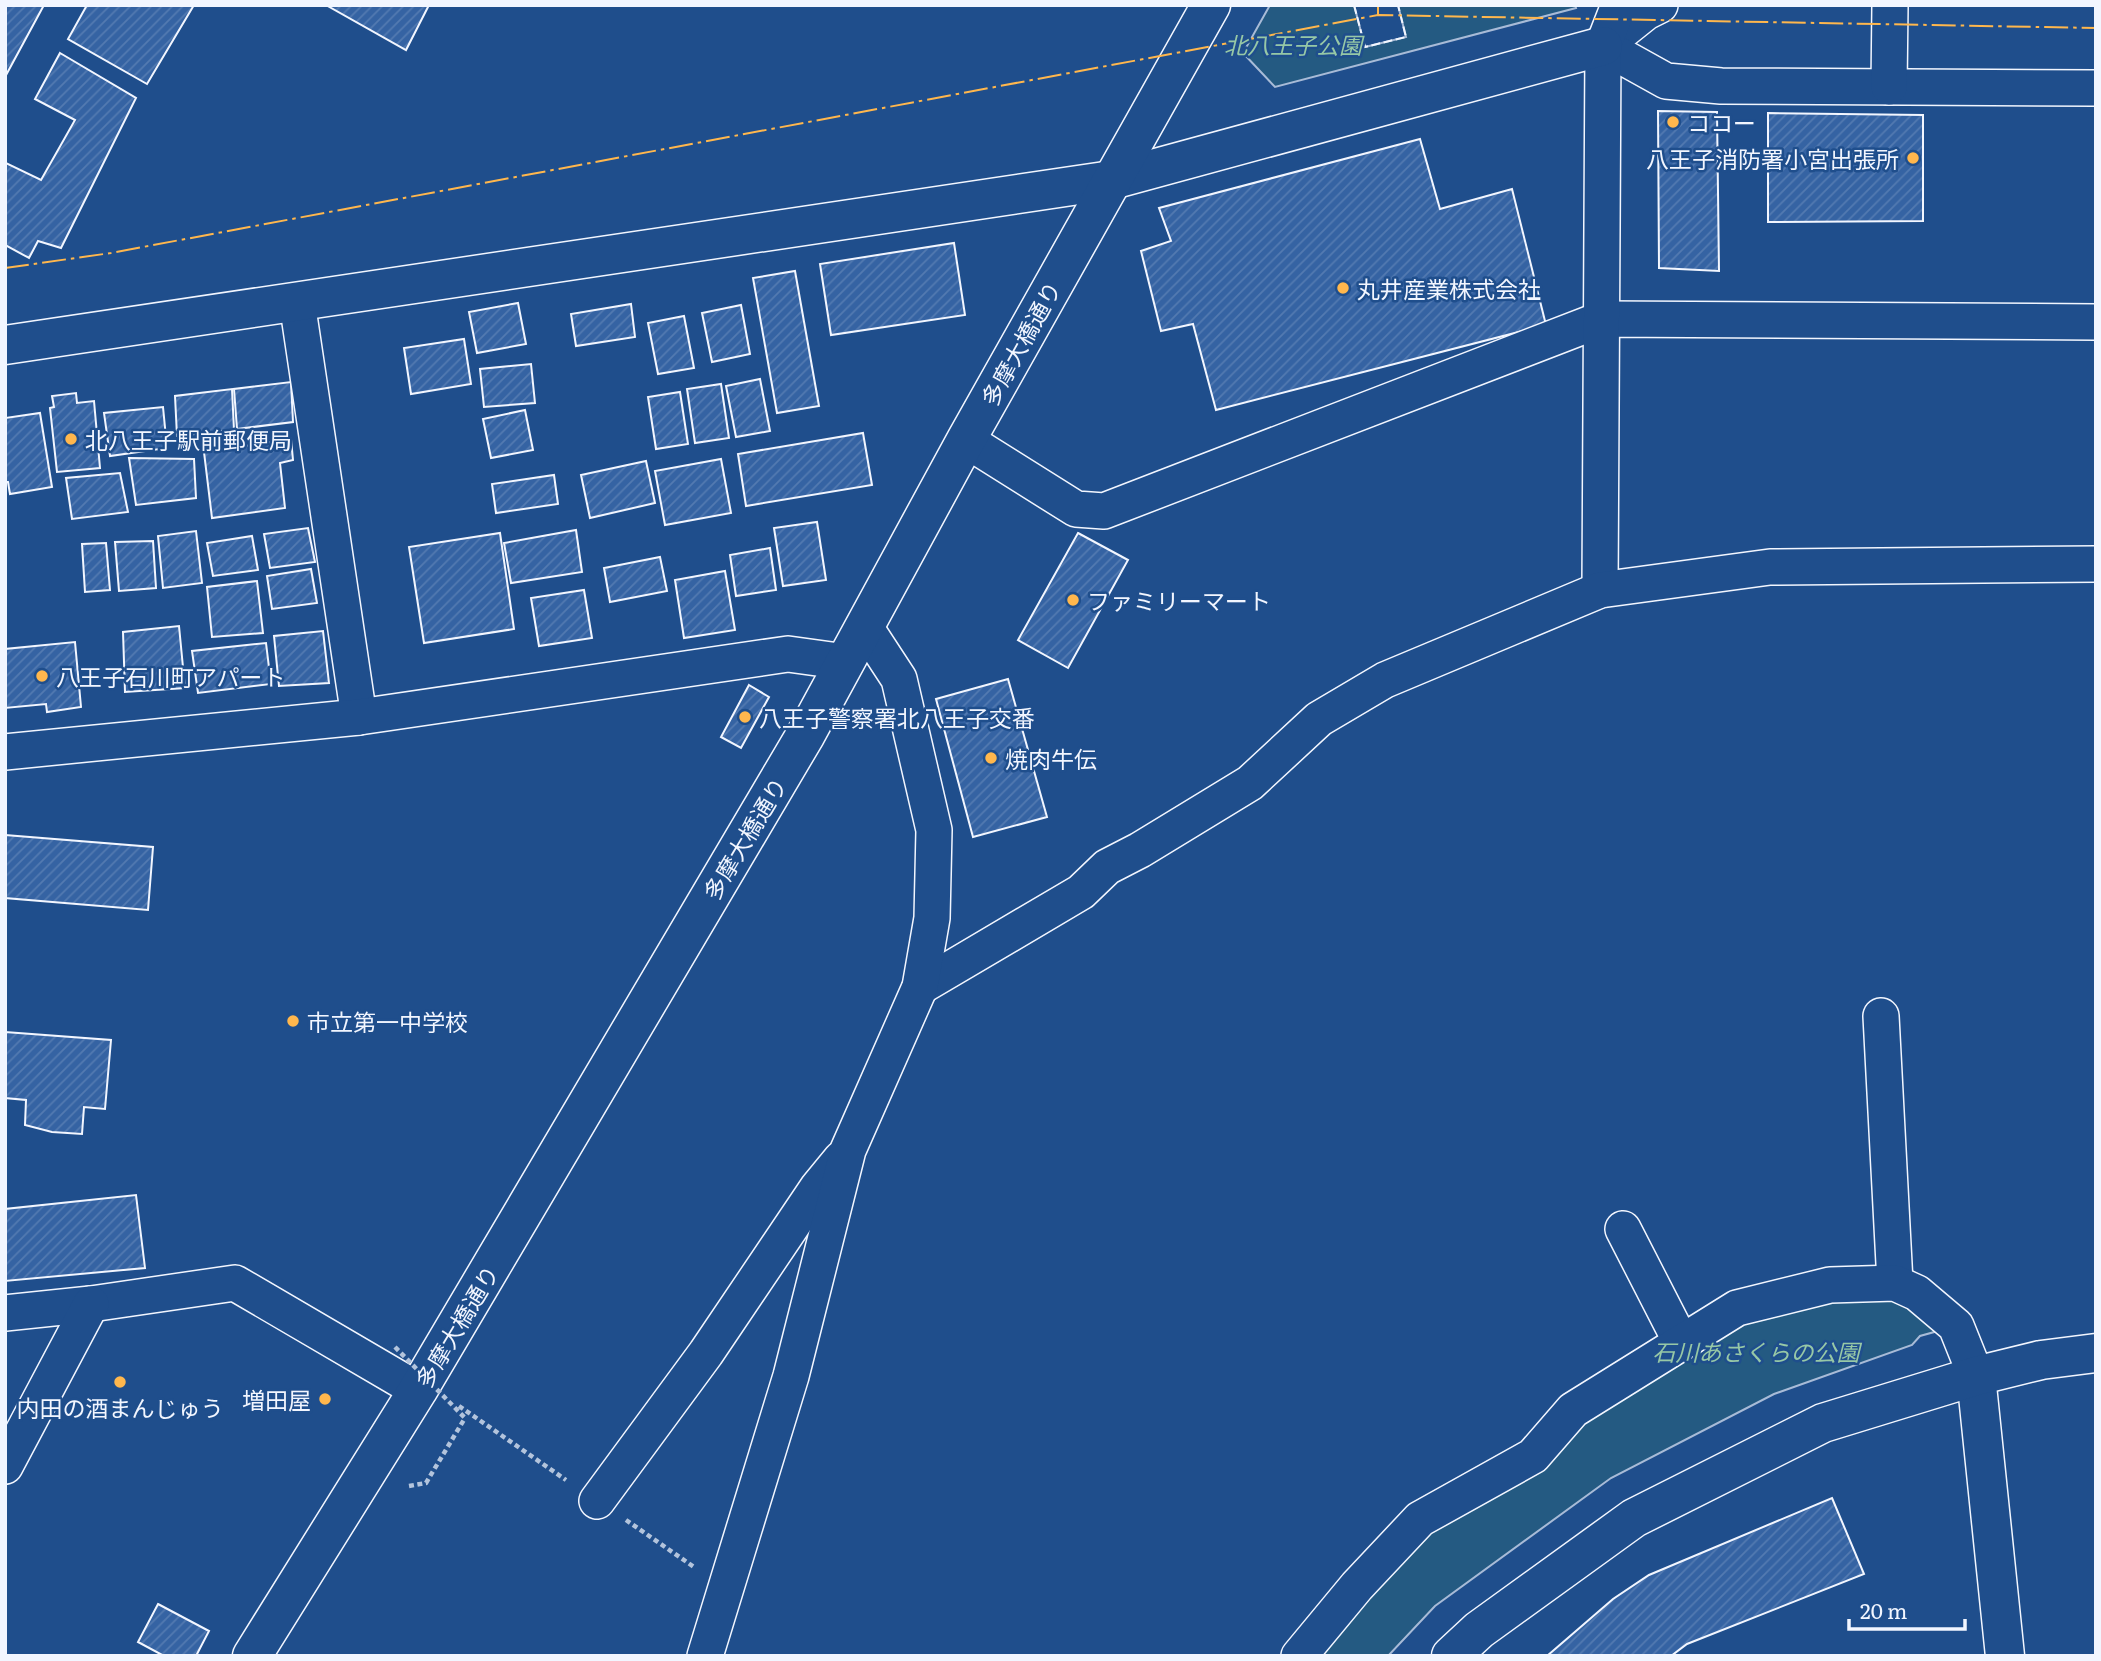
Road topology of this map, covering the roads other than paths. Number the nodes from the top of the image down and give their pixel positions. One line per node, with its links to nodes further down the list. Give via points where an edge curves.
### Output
1 (1212, 5): 8 (street, 多摩大橋通り)
2 (1619, 5): 5 (street)
3 (1660, 5): 5 (street)
4 (1890, 5): 6 (street)
5 (1603, 46): 6 (street, via 1666,81 1721,86); 8 (street); 10 (street)
6 (1889, 87): 7 (street)
7 (2096, 88)
8 (1112, 180): 9 (street); 13 (street, 多摩大橋通り)
9 (297, 302): 12 (street); 18 (street)
10 (1602, 319): 11 (street); 13 (street, via 1104,511 1076,509); 15 (street)
11 (2096, 322)
12 (5, 345)
13 (966, 440): 16 (street, 多摩大橋通り)
14 (2096, 564): 15 (street, via 1770,567)
15 (1600, 590): 20 (street, via 1385,680 1319,719 1250,783 1107,867 1081,892)
16 (865, 626): 17 (street, 多摩大橋通り); 20 (street, via 899,679 934,830 932,918)
17 (846, 662): 18 (street, via 788,654); 30 (street, 多摩大橋通り)
18 (359, 717): 19 (street)
19 (5, 752)
20 (920, 987): 22 (street)
21 (1881, 1016): 24 (street)
22 (848, 1150): 32 (street); 34 (street, via 791,1376)
23 (1623, 1228): 27 (street)
24 (1895, 1283): 27 (street, via 1830,1285 1737,1308); 29 (street, via 1917,1293 1956,1326)
25 (91, 1304): 26 (street); 30 (street, via 235,1283); 31 (street)
26 (5, 1313)
27 (1681, 1342): 35 (street, via 1573,1410 1533,1456 1420,1519)
28 (2096, 1353): 29 (street)
29 (1976, 1376): 36 (street, via 1823,1423 1634,1518 1479,1630); 37 (street)
30 (418, 1390): 33 (street, 多摩大橋通り)
31 (5, 1466)
32 (597, 1501)
33 (252, 1656)
34 (705, 1656)
35 (1298, 1656)
36 (1451, 1656)
37 (2005, 1656)

